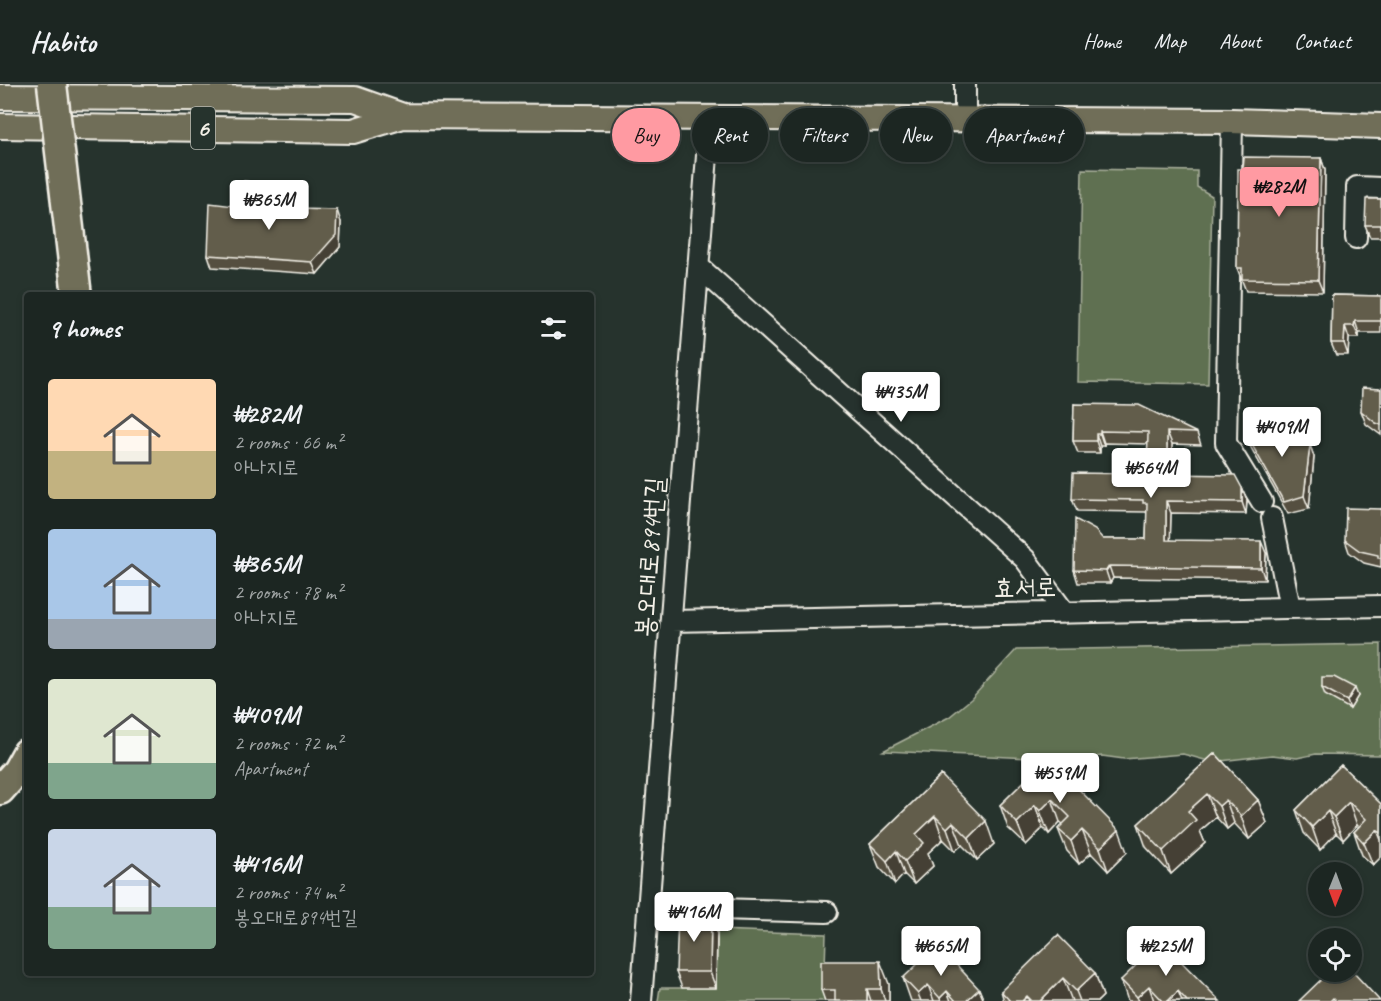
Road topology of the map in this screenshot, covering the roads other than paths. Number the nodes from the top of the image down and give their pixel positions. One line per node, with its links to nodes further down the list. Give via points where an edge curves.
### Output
1 (52, 84): 17 (highway, bridge)
2 (965, 84): 4 (street)
3 (0, 97): 5 (main road, 6, via 356,99)
4 (965, 108)
5 (403, 116): 6 (main road, 6); 11 (main road, 6, via 353,131)
6 (692, 117)
7 (768, 117): 8 (main road, 6)
8 (964, 118)
9 (1084, 119): 10 (main road, 6)
10 (1232, 120): 12 (main road, 6); 19 (street, via 1226,443 1267,510)
11 (0, 126)
12 (1381, 126)
13 (707, 162): 16 (street, 봉오대로894번길)
14 (1381, 188): 15 (street, via 1357,187)
15 (1356, 238)
16 (699, 267): 20 (street, via 1024,559); 21 (street, 봉오대로894번길)
17 (77, 292)
18 (1381, 606): 19 (street, 효서로)
19 (1290, 608): 20 (street, 효서로)
20 (1065, 613): 21 (street, 효서로)
21 (671, 621): 24 (street, 봉오대로894번길)
22 (24, 758): 23 (highway)
23 (0, 790)
24 (648, 908): 25 (street); 26 (street, 봉오대로894번길)
25 (826, 912)
26 (641, 1001)

